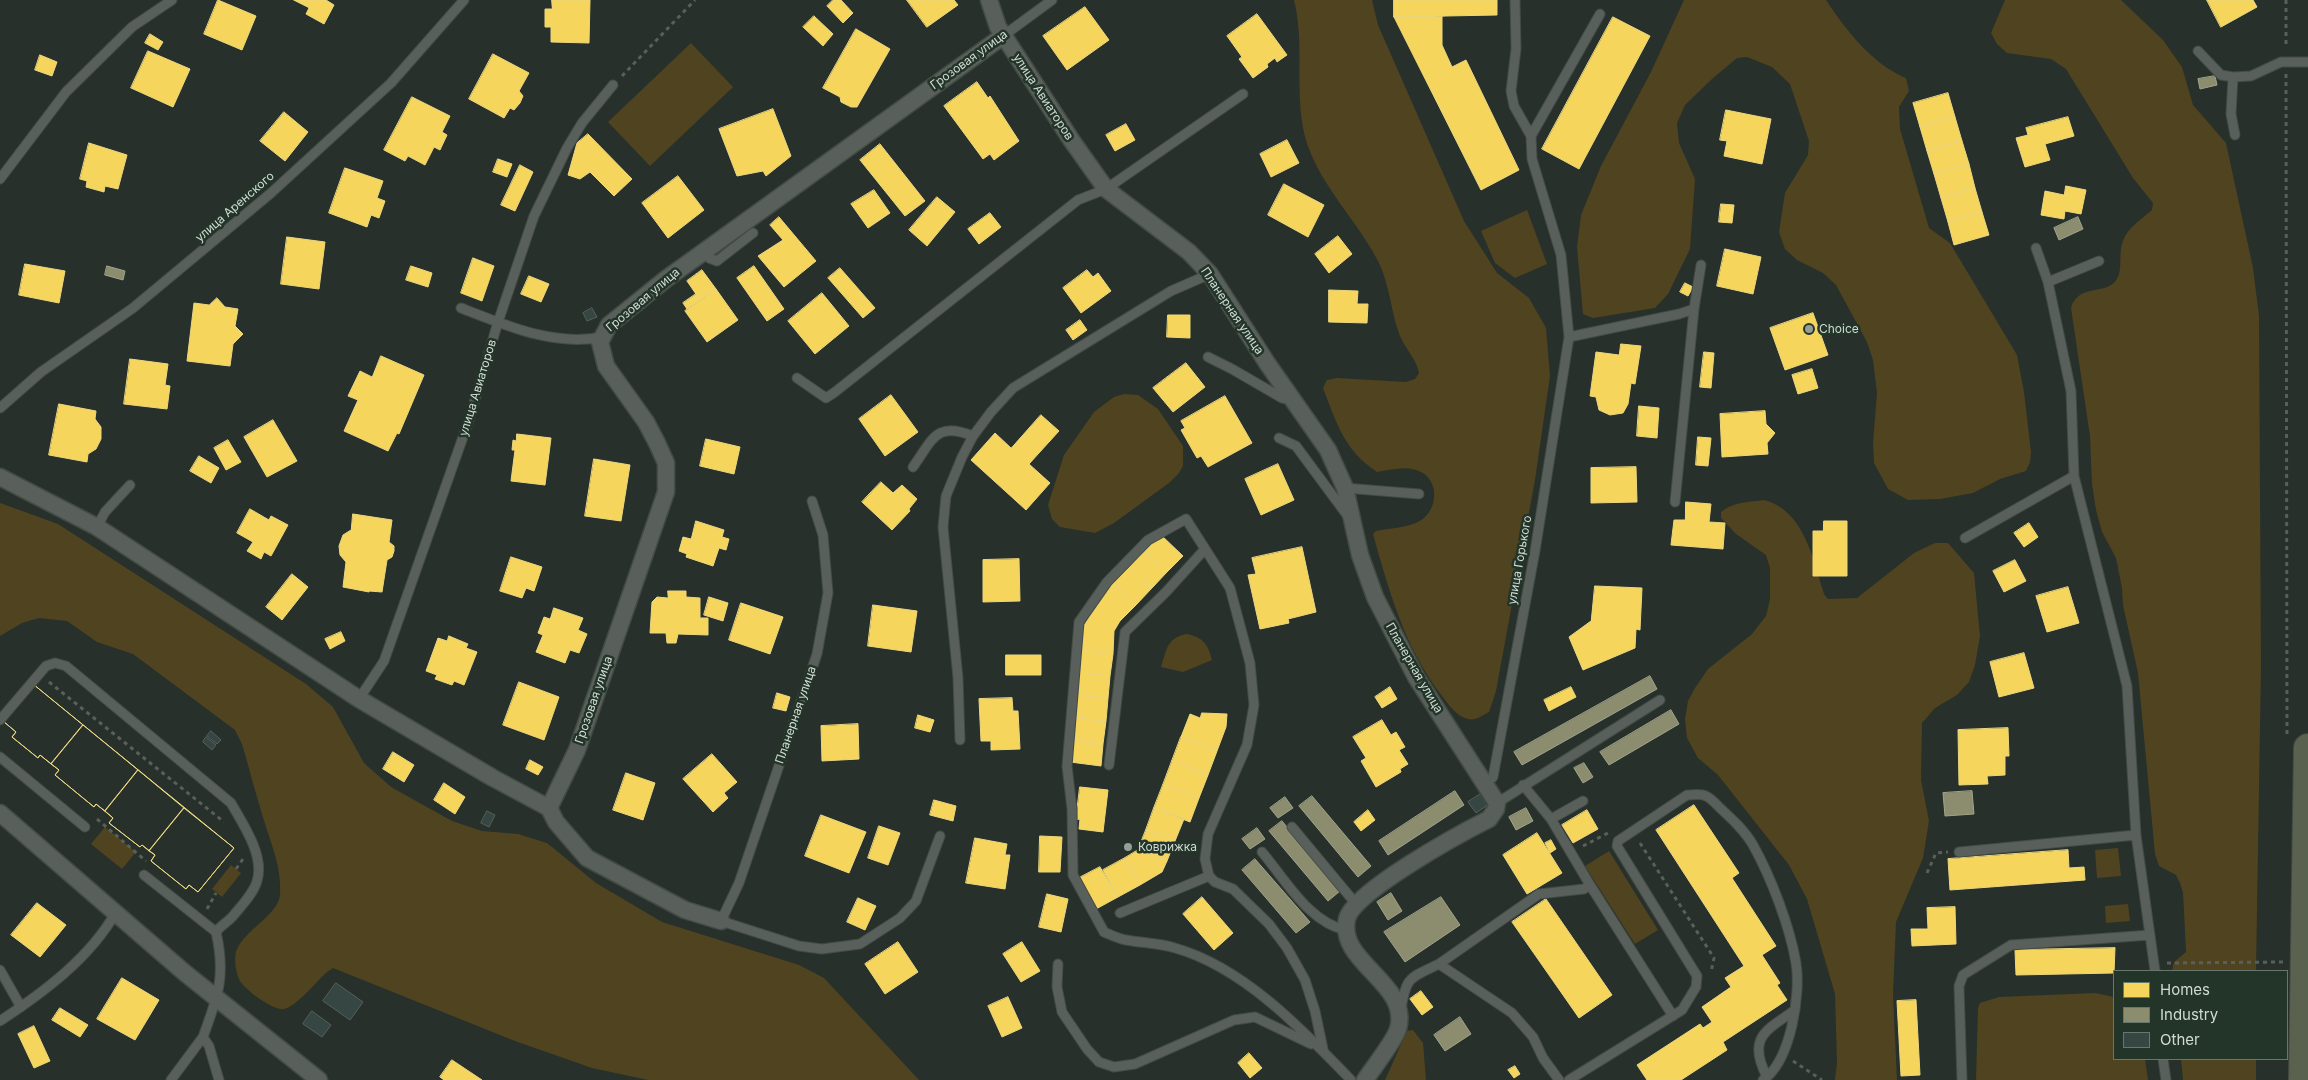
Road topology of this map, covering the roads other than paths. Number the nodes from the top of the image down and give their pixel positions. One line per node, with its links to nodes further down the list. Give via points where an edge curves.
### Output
1 (172, 0): 15 (lane, via 132,27 66,92)
2 (464, 0): 32 (lane, улица Аренского, via 390,83 271,193 133,308 42,372)
3 (989, 0): 7 (street, улица Авиаторов)
4 (1052, 0): 7 (lane, Грозовая улица)
5 (1515, 0): 14 (lane, via 1516,49 1511,91 1514,106)
6 (1600, 14): 14 (lane)
7 (1003, 36): 16 (street, улица Авиаторов); 19 (street, Грозовая улица)
8 (2198, 51): 10 (lane, via 2221,75)
9 (2308, 62): 10 (lane, via 2281,62 2251,76)
10 (2233, 77): 13 (lane, via 2231,114)
11 (613, 86): 26 (lane, улица Авиаторов, via 582,123 567,148 534,216)
12 (1243, 94): 16 (lane)
13 (2235, 135)
14 (1531, 136): 28 (lane, улица Горького, via 1532,159 1561,256)
15 (0, 179)
16 (1106, 189): 22 (street, Планерная улица, via 1189,252); 30 (lane, via 1078,200 826,398)
17 (753, 233): 19 (lane, via 717,261 710,258)
18 (2036, 248): 23 (lane)
19 (705, 250): 27 (street, Грозовая улица, via 609,325)
20 (2099, 261): 23 (lane)
21 (1701, 265): 25 (lane)
22 (1210, 274): 31 (street, Планерная улица); 33 (lane, via 1172,291 1013,388)
23 (2048, 282): 36 (lane, via 2072,391)
24 (462, 308): 26 (lane)
25 (1694, 309): 28 (lane); 42 (lane)
26 (498, 322): 27 (lane, via 572,340); 47 (lane, улица Авиаторов, via 469,420 384,660)
27 (602, 337): 58 (street, Грозовая улица, via 600,342 606,366 646,422 666,463 666,492 577,750)
28 (1569, 337): 54 (lane, улица Горького, via 1494,777)
29 (1208, 358): 31 (lane, via 1282,398)
30 (797, 378)
31 (1293, 400): 39 (street, Планерная улица, via 1328,450)
32 (0, 408)
33 (973, 436): 35 (lane, via 950,429 942,431); 50 (lane, via 946,496 943,527 958,678)
34 (1278, 438): 43 (lane, via 1296,446)
35 (913, 467)
36 (2074, 476): 45 (lane); 64 (lane, via 2127,686)
37 (0, 477): 44 (street)
38 (130, 485): 44 (lane, via 105,512)
39 (1346, 488): 40 (lane); 43 (street, Планерная улица)
40 (1419, 494)
41 (812, 501): 73 (lane, Планерная улица, via 823,536 828,593 817,654 739,883)
42 (1675, 502)
43 (1351, 520): 54 (street, Планерная улица, via 1375,597 1396,640 1416,677)
44 (97, 527): 47 (street)
45 (1966, 538)
46 (1206, 549): 53 (lane, via 1125,632); 68 (lane, via 1230,588 1250,663 1254,706 1247,745 1208,834 1205,859); 88 (lane, via 1186,519 1148,540 1107,582 1080,622 1067,766 1072,808 1073,875 1104,932 1125,940 1175,948 1209,962 1267,1000)
47 (359, 699): 58 (street)
48 (1660, 700): 55 (lane)
49 (0, 720): 75 (lane, via 46,666 55,663 66,666 230,803 259,862 257,882 231,918)
50 (960, 740)
51 (2298, 748): 100 (highway)
52 (0, 757): 61 (lane)
53 (1109, 765)
54 (1486, 783): 57 (street, Планерная улица)
55 (1523, 785): 57 (lane); 60 (lane)
56 (1583, 801): 60 (lane)
57 (1497, 803): 70 (street, via 1489,819 1405,867)
58 (549, 808): 73 (street, via 556,822 587,858 685,910)
59 (0, 813): 71 (street)
60 (1551, 818): 69 (lane)
61 (85, 827)
62 (1292, 827): 70 (lane)
63 (940, 836): 73 (lane, via 916,901 900,918 860,944 822,948 799,946)
64 (2136, 836): 66 (lane); 76 (lane)
65 (1262, 852): 74 (lane, via 1314,915 1333,927)
66 (1959, 852)
67 (144, 875): 75 (lane)
68 (1210, 876): 72 (lane); 88 (lane, via 1215,882 1233,888 1269,924 1287,948 1305,980)
69 (1590, 885): 78 (lane, via 1584,890 1539,894); 84 (lane)
70 (1356, 904): 74 (street, via 1347,918)
71 (116, 912): 81 (street); 82 (lane, via 68,970)
72 (1120, 913)
73 (721, 921)
74 (1346, 930): 86 (street, via 1348,940 1393,997 1398,1010)
75 (216, 932): 81 (lane, via 222,957)
76 (2150, 935): 79 (lane); 98 (lane, via 2011,945 1962,975 1958,986)
77 (1058, 964): 88 (lane, via 1062,1012 1099,1062 1114,1067 1135,1064 1234,1020 1255,1017)
78 (1439, 964): 86 (lane, via 1404,986); 96 (lane, via 1512,1013 1525,1026)
79 (2154, 967)
80 (0, 970): 82 (lane)
81 (217, 999): 87 (lane); 93 (street)
82 (21, 1007): 85 (lane)
83 (1795, 1010): 84 (lane, via 1796,964 1777,899 1752,845 1735,822 1705,795 1687,795 1618,841 1617,846 1697,976 1690,999); 90 (lane, via 1794,1025 1783,1052); 90 (lane, via 1769,1029 1759,1042 1759,1061)
84 (1673, 1016): 97 (lane)
85 (0, 1021)
86 (1398, 1029): 95 (street)
87 (203, 1036): 91 (lane); 92 (lane)
88 (1323, 1049): 94 (lane)
89 (2164, 1060): 99 (lane)
90 (1765, 1079)
91 (171, 1080)
92 (219, 1080)
93 (319, 1080)
94 (1351, 1080)
95 (1365, 1080)
96 (1559, 1080)
97 (1569, 1080)
98 (1962, 1080)
99 (2166, 1080)
100 (2303, 1080)

